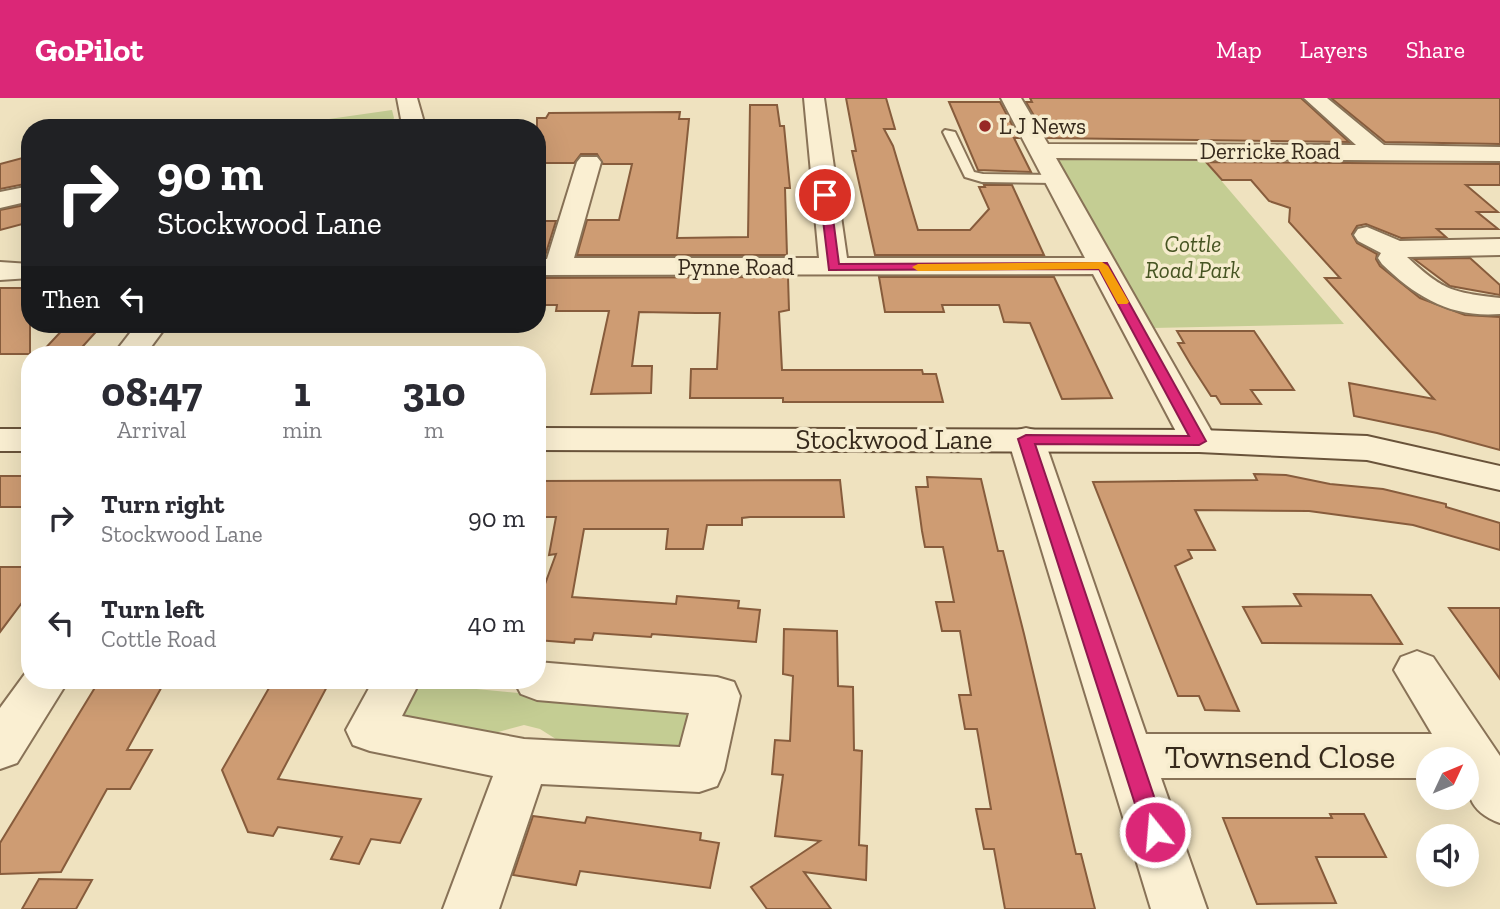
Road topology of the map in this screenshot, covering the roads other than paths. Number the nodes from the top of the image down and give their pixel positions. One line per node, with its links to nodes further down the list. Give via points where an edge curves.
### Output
1 (407, 98): 5 (street)
2 (814, 98): 19 (street)
3 (1011, 98): 7 (street)
4 (1314, 98): 8 (street)
5 (412, 119)
6 (948, 132): 11 (lane, via 969,174)
7 (1040, 151): 8 (street, Derricke Road); 11 (street)
8 (1377, 151): 9 (street, Derricke Road)
9 (1500, 154)
10 (589, 163): 18 (street)
11 (1055, 179): 17 (street)
12 (21, 195): 13 (street)
13 (0, 200)
14 (1367, 235): 16 (street)
15 (1500, 247): 16 (street)
16 (1396, 250): 20 (street, via 1392,258 1453,310)
17 (1102, 266): 19 (street, Pynne Road); 25 (street)
18 (547, 267): 19 (street, Pynne Road)
19 (834, 268)
20 (1498, 306)
21 (546, 439): 22 (street, Stockwood Lane)
22 (1026, 439): 25 (street, Stockwood Lane); 33 (street)
23 (0, 440): 24 (street)
24 (21, 440)
25 (1199, 441): 26 (street, Stockwood Lane, via 1367,448)
26 (1500, 478)
27 (1417, 670): 31 (street)
28 (546, 682): 35 (street, via 717,696 699,770)
29 (40, 689): 32 (street)
30 (393, 689): 35 (street, via 370,730)
31 (1466, 747)
32 (0, 748)
33 (1131, 755): 34 (street, Townsend Close); 39 (street)
34 (1416, 756)
35 (524, 761): 38 (street)
36 (1479, 767): 37 (street)
37 (1500, 800)
38 (471, 909)
39 (1179, 909)

